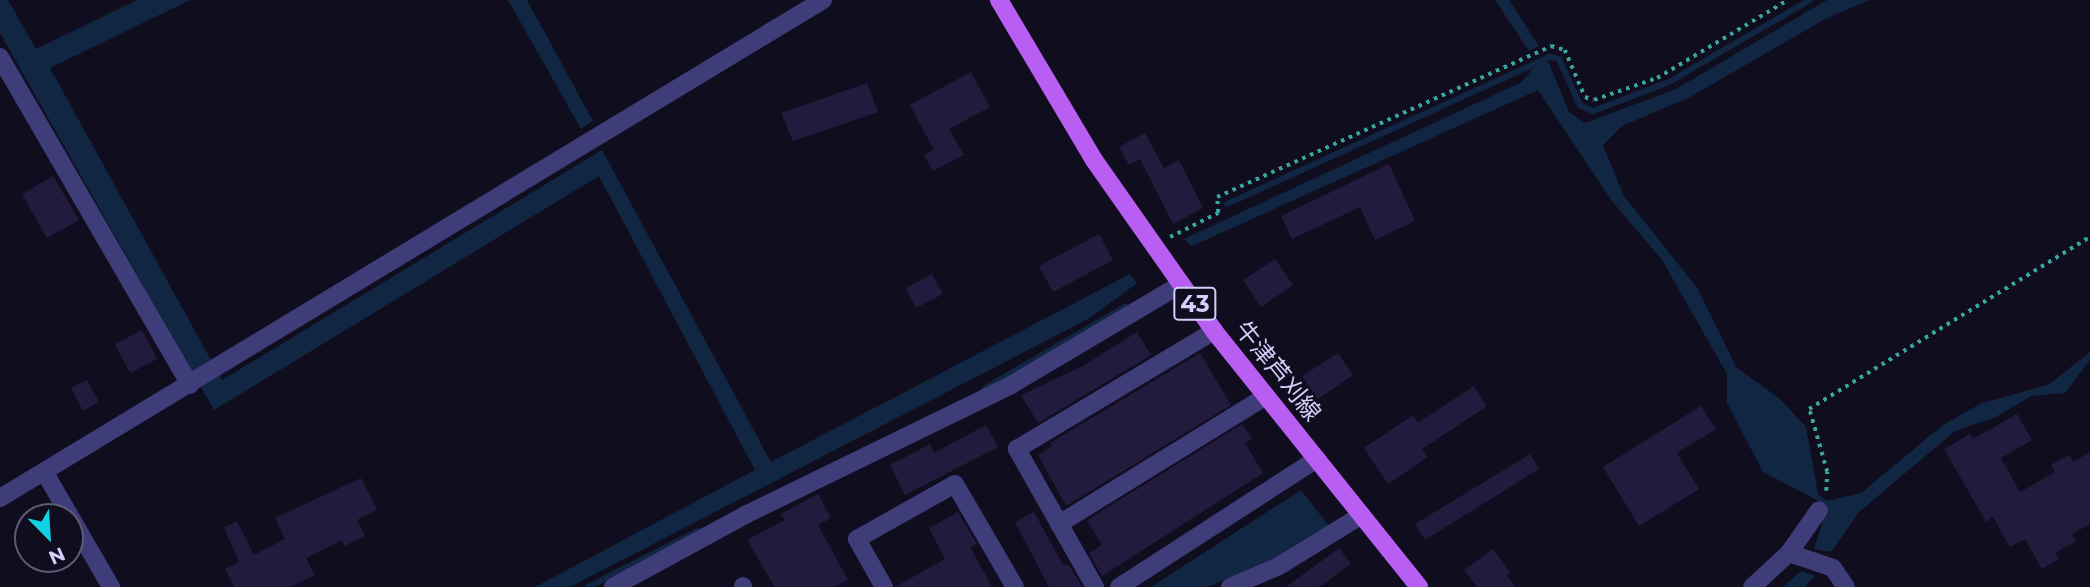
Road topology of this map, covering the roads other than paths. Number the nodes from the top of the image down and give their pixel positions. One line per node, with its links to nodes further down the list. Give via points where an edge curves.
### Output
1 (823, 0): 6 (street)
2 (999, 0): 4 (main road, 牛津芦刈線 / 43, via 1094,160)
3 (0, 57): 6 (street)
4 (1181, 284): 5 (main road, 牛津芦刈線 / 43); 16 (street, via 1011,386 747,514)
5 (1214, 331): 7 (main road, 牛津芦刈線 / 43); 13 (street, via 1017,449)
6 (190, 385): 9 (street)
7 (1266, 396): 8 (main road, 牛津芦刈線 / 43); 13 (street)
8 (1317, 459): 12 (main road, 牛津芦刈線 / 43); 20 (street)
9 (45, 473): 10 (street); 15 (street)
10 (0, 498)
11 (1819, 510): 14 (street)
12 (1362, 515): 21 (street, via 1279,566); 22 (main road, 牛津芦刈線 / 43)
13 (1059, 524): 19 (street)
14 (1789, 553): 23 (street); 24 (street, via 1833,568)
15 (111, 587)
16 (613, 587)
17 (884, 587): 18 (street, via 857,539 956,484)
18 (1015, 587)
19 (1095, 587)
20 (1119, 587)
21 (1230, 587)
22 (1419, 587)
23 (1752, 587)
24 (1846, 587)

